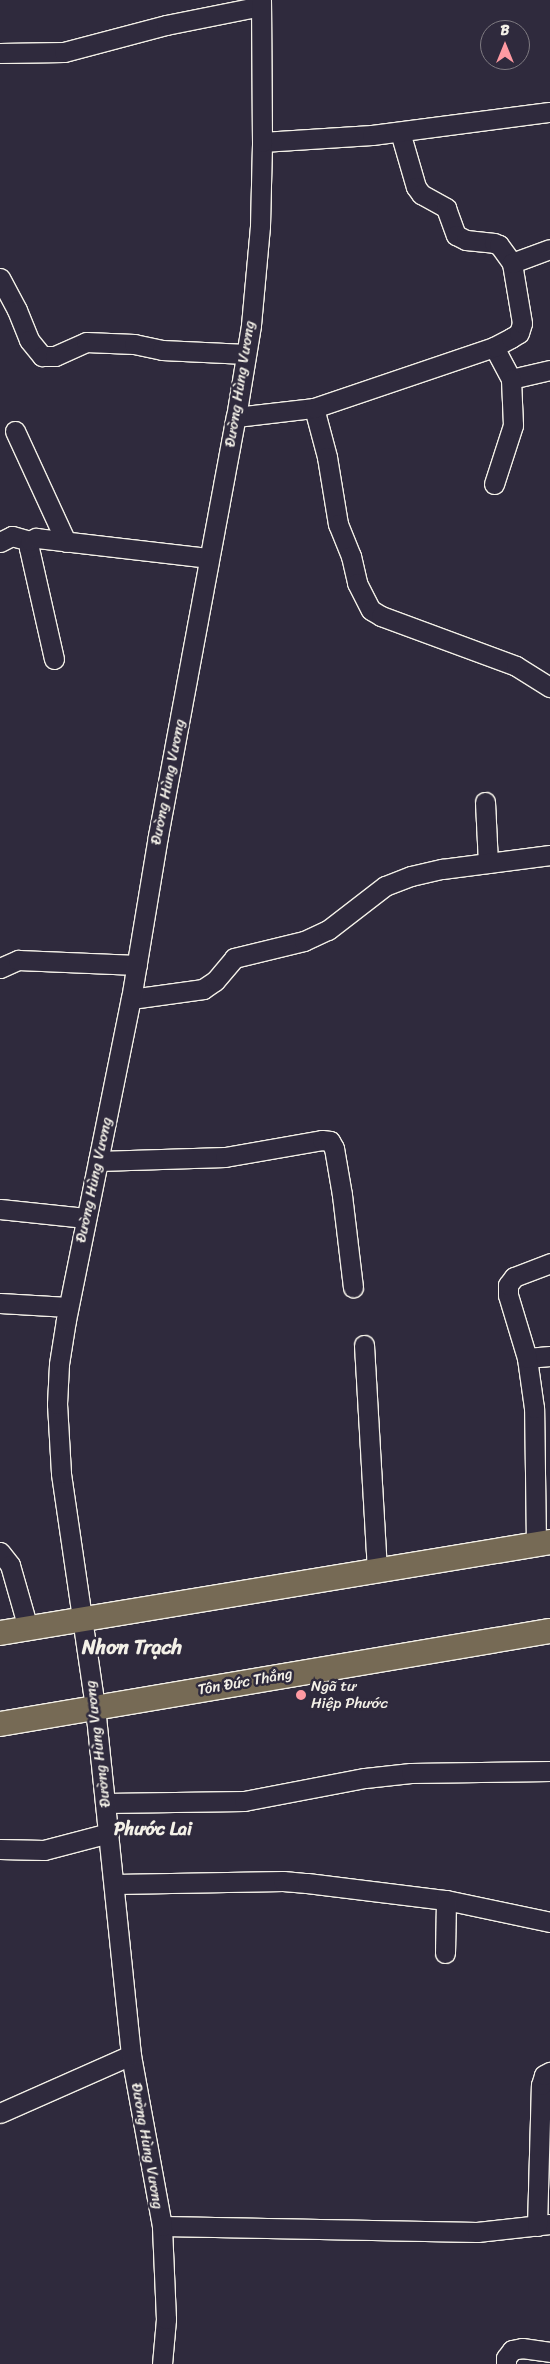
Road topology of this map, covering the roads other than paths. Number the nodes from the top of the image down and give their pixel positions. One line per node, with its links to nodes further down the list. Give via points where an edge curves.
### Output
1 (261, 3): 2 (street, via 64,52); 5 (street, Đường Hùng Vương)
2 (0, 53)
3 (550, 112): 4 (street)
4 (400, 132): 5 (street); 7 (street, via 421,194 446,208 456,235 466,240 499,245)
5 (262, 142): 10 (street, Đường Hùng Vương, via 260,226)
6 (550, 248): 7 (street)
7 (512, 264): 9 (street, via 522,324 519,333)
8 (2, 286): 10 (street, via 29,340 42,356 55,356 86,342)
9 (494, 347): 12 (street); 13 (street)
10 (246, 354): 14 (street, Đường Hùng Vương)
11 (550, 370): 12 (street)
12 (511, 379): 16 (street, via 513,425)
13 (314, 408): 14 (street); 22 (street, via 327,457 338,524 351,556 357,584 371,610 516,666)
14 (236, 417): 20 (street, Đường Hùng Vương)
15 (15, 431): 19 (street)
16 (494, 484)
17 (30, 541): 18 (street, via 12,536); 19 (street, via 36,538); 21 (street)
18 (0, 542)
19 (66, 542): 20 (street)
20 (209, 558): 26 (street, Đường Hùng Vương)
21 (54, 659)
22 (550, 687)
23 (485, 802): 25 (street)
24 (550, 855): 25 (street)
25 (488, 863): 28 (street, via 419,874 385,886 328,930 304,942 234,958 215,981 203,989)
26 (137, 965): 27 (street, via 18,960); 28 (street, Đường Hùng Vương)
27 (0, 968)
28 (131, 999): 29 (street, Đường Hùng Vương)
29 (98, 1161): 31 (street, Đường Hùng Vương); 33 (street, via 225,1157 330,1141 342,1196)
30 (0, 1209): 31 (street)
31 (86, 1218): 35 (street, Đường Hùng Vương)
32 (550, 1264): 38 (street, via 514,1277 508,1285 508,1295)
33 (353, 1287)
34 (0, 1303): 35 (street)
35 (68, 1307): 42 (street, Đường Hùng Vương, via 59,1364 57,1404 61,1473)
36 (364, 1345): 41 (street)
37 (550, 1356): 38 (street)
38 (527, 1358): 39 (street, via 536,1429)
39 (543, 1543): 41 (main road)
40 (0, 1552): 43 (street, via 10,1565)
41 (377, 1570): 42 (main road)
42 (81, 1619): 43 (main road); 46 (street, Đường Hùng Vương)
43 (28, 1628): 45 (main road)
44 (550, 1631): 46 (main road, Tôn Đức Thắng)
45 (0, 1633)
46 (95, 1707): 47 (main road, Tôn Đức Thắng); 49 (street, Đường Hùng Vương)
47 (0, 1724)
48 (550, 1771): 49 (street, via 411,1773 366,1778 244,1801)
49 (105, 1803): 50 (street, Đường Hùng Vương)
50 (109, 1834): 51 (street, via 44,1850); 52 (street, Đường Hùng Vương)
51 (0, 1848)
52 (115, 1884): 53 (street, via 283,1881); 56 (street, Đường Hùng Vương)
53 (446, 1900): 54 (street); 55 (street)
54 (550, 1922)
55 (445, 1954)
56 (131, 2055): 58 (street); 60 (street, Đường Hùng Vương)
57 (550, 2072): 59 (street, via 544,2074 541,2085)
58 (0, 2114)
59 (544, 2225): 60 (street, via 477,2232)
60 (162, 2226): 62 (street, Đường Hùng Vương, via 166,2319)
61 (550, 2352): 63 (street, via 522,2348 512,2350)
62 (162, 2364)
63 (506, 2364)

